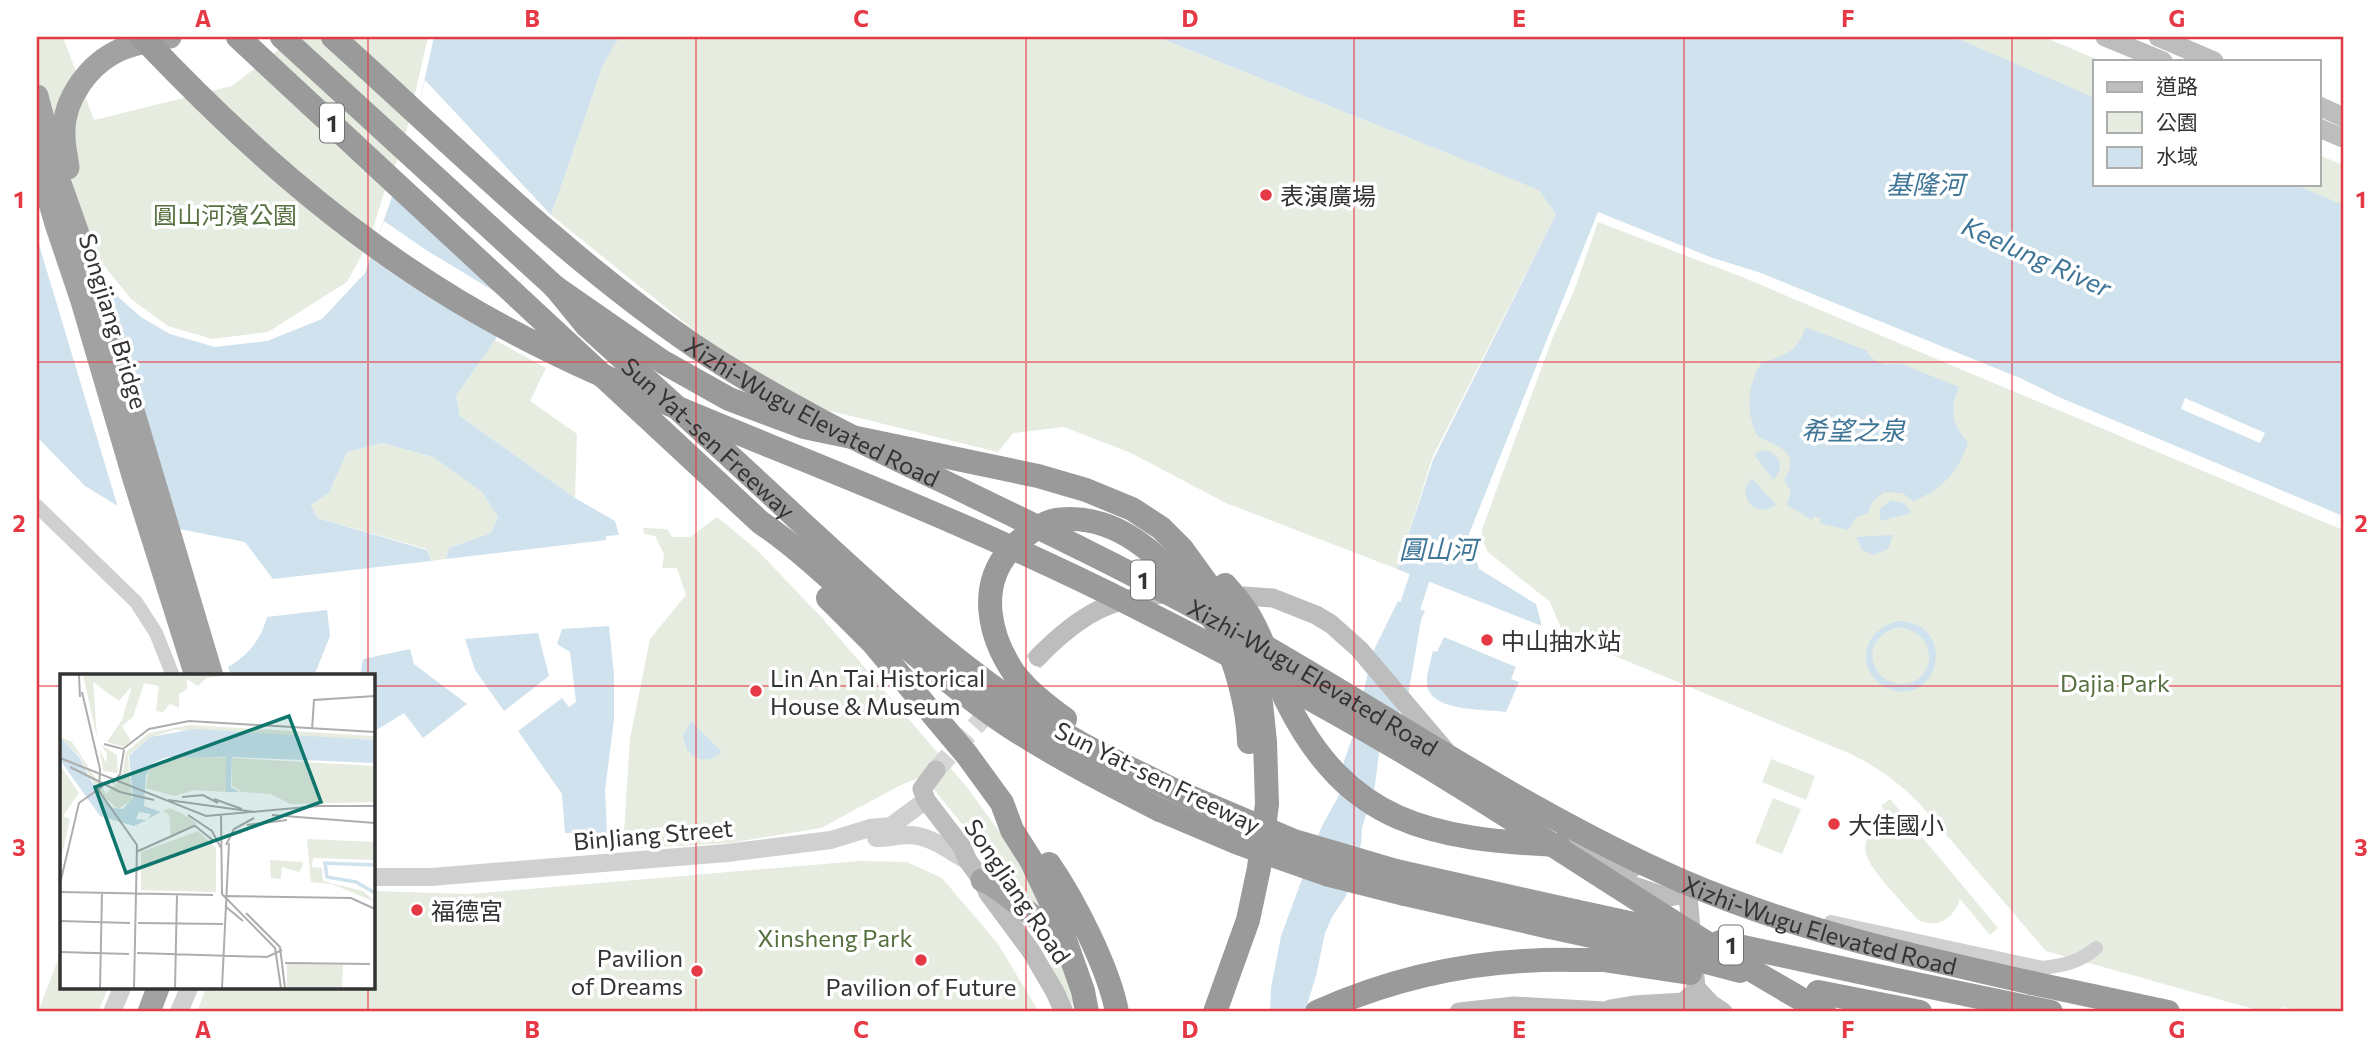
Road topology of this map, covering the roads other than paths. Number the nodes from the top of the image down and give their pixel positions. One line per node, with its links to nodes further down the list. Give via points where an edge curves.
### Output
1 (170, 37): 7 (highway)
2 (238, 37): 20 (highway, Sun Yat-sen Freeway / 1, bridge)
3 (282, 37): 17 (highway, Sun Yat-sen Freeway / 1)
4 (333, 37): 71 (highway, Xizhi-Wugu Elevated Road / 1, bridge, via 507,195 693,345 782,400 883,453 1174,595 1587,835 1683,881 1799,925 1889,951)
5 (2105, 37): 8 (main road)
6 (2158, 37): 9 (main road)
7 (140, 41): 16 (highway, via 94,68 78,88 66,116 64,136); 45 (highway, Xizhi-Wugu Elevated Road / 1, bridge, via 313,201 458,301 613,381 937,514 1234,657 1388,743)
8 (2161, 60)
9 (2212, 60)
10 (37, 96): 16 (highway)
11 (2320, 106): 12 (main road)
12 (2343, 117)
13 (2320, 128): 14 (main road)
14 (2343, 138)
15 (37, 154): 18 (highway, Songjiang Bridge, via 82,301)
16 (77, 227): 18 (highway, Songjiang Bridge)
17 (555, 287): 21 (highway, bridge, via 663,362 729,399 804,427 1086,490 1132,509); 30 (highway, Sun Yat-sen Freeway / 1, bridge, via 586,325 956,659 1031,713)
18 (144, 477): 26 (highway, via 162,603); 27 (highway); 28 (highway)
19 (37, 506): 25 (street, via 136,602 156,633)
20 (760, 522): 34 (highway, via 781,552 873,643); 42 (highway, Sun Yat-sen Freeway / 1, bridge, via 794,545 922,660 1013,729 1090,775 1238,843 1326,874)
21 (1182, 549): 35 (highway, via 1216,572 1248,614 1286,701 1327,766 1351,789 1392,815); 65 (highway, via 1247,645 1265,742 1267,804 1259,868 1248,920)
22 (1179, 600): 24 (main road, via 1109,616)
23 (1249, 602): 29 (main road, via 1273,598 1331,624 1359,649)
24 (1041, 663)
25 (172, 674)
26 (183, 674)
27 (195, 674)
28 (211, 674)
29 (1447, 752): 32 (main road); 38 (main road)
30 (1125, 766): 42 (highway, Sun Yat-sen Freeway / 1, bridge); 64 (highway, via 1046,705 1016,674 997,643 989,612 991,585 1000,562 1021,537 1055,520 1113,527 1141,543 1219,628 1232,661 1249,734 1251,797 1233,917)
31 (940, 774): 33 (main road, via 922,789)
32 (1481, 791): 35 (highway, via 1483,817); 37 (main road)
33 (926, 800): 36 (street, BinJiang Street, via 891,825); 39 (main road, SongJiang Road)
34 (1002, 803): 54 (highway, via 1053,906); 63 (highway, via 1014,812 1056,874 1088,934)
35 (1459, 836): 37 (highway)
36 (831, 841): 39 (street, SongJiang Road, via 920,836); 40 (street, BinJiang Street, via 417,878)
37 (1531, 844): 38 (highway); 43 (main road, via 1561,860 1667,897)
38 (1565, 845): 43 (main road, via 1669,880)
39 (968, 861): 41 (main road, SongJiang Road)
40 (374, 877)
41 (982, 880): 44 (highway, via 994,884); 62 (main road, SongJiang Road, via 1031,951)
42 (1401, 883): 45 (highway, Sun Yat-sen Freeway / 1, bridge, via 1574,911); 53 (highway, Sun Yat-sen Freeway / 1, bridge, via 1550,927 1684,956)
43 (1688, 894): 46 (street, via 2043,968 2084,959); 47 (main road)
44 (1039, 920)
45 (1702, 939): 53 (highway, Xizhi-Wugu Elevated Road / 1, bridge); 70 (highway, Sun Yat-sen Freeway / 1, bridge)
46 (2096, 948)
47 (1697, 989): 56 (main road, via 1684,1002); 67 (main road); 68 (main road)
48 (121, 990): 57 (street)
49 (143, 990): 58 (highway)
50 (157, 990): 59 (highway)
51 (173, 990): 60 (highway)
52 (188, 990): 61 (street)
53 (1821, 1002): 55 (highway, bridge, via 1603,960 1536,959 1429,974); 69 (highway, Sun Yat-sen Freeway / 1)
54 (1093, 1007)
55 (1326, 1008)
56 (1614, 1011): 66 (main road, via 1514,1006)
57 (113, 1012)
58 (135, 1012)
59 (149, 1012)
60 (166, 1012)
61 (179, 1012)
62 (1064, 1012)
63 (1117, 1012)
64 (1199, 1012)
65 (1215, 1012)
66 (1459, 1012)
67 (1703, 1012)
68 (1723, 1012)
69 (1920, 1012)
70 (2051, 1012)
71 (2168, 1012)

